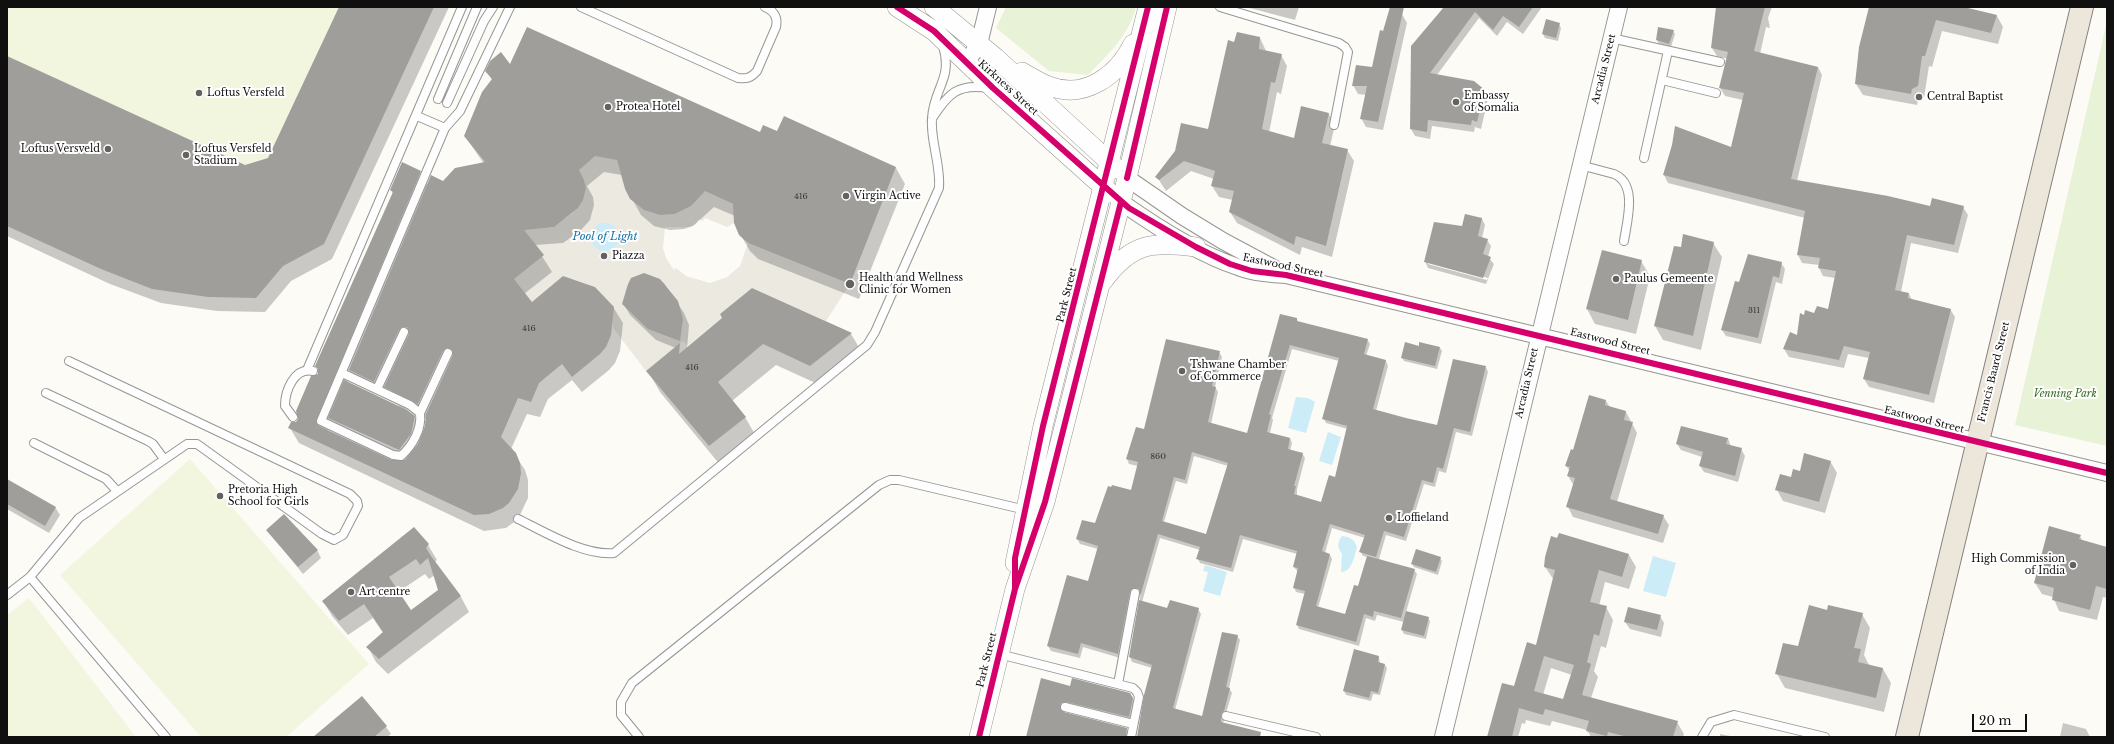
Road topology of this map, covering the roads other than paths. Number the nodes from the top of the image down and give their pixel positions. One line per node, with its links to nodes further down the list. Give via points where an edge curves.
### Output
1 (462, 7): 27 (lane)
2 (477, 7): 25 (lane)
3 (493, 7): 26 (lane, via 484,21)
4 (510, 7): 30 (lane, via 460,111)
5 (581, 7): 6 (lane, via 745,79 752,77 757,71 778,20 775,14)
6 (765, 7)
7 (897, 7): 15 (street, Kirkness Street)
8 (934, 7): 17 (street, Kirkness Street)
9 (988, 7): 17 (street)
10 (1148, 7): 19 (street, via 1121,64 1104,80 1085,89 1068,90 1050,86); 32 (street, Park Street)
11 (1167, 7): 34 (street, Park Street)
12 (1220, 7): 29 (lane, via 1345,47 1348,52)
13 (1619, 7): 16 (street, Arcadia Street)
14 (2082, 7): 51 (main road, Francis Baard Street)
15 (941, 37): 21 (street, Kirkness Street); 28 (lane, via 947,67 933,106)
16 (1611, 38): 18 (lane); 33 (street, Arcadia Street)
17 (979, 44): 19 (street, Kirkness Street); 21 (street)
18 (1668, 51): 20 (lane); 22 (lane)
19 (996, 58): 32 (street, Kirkness Street)
20 (1720, 62)
21 (966, 63): 23 (street, Kirkness Street)
22 (1662, 80): 24 (lane); 31 (lane)
23 (993, 88): 28 (lane, via 969,86 956,91 944,101); 35 (street, Kirkness Street)
24 (1716, 93)
25 (438, 99)
26 (447, 103)
27 (417, 116): 30 (lane); 49 (lane, via 310,370 295,377 287,392 284,406)
28 (931, 120): 56 (lane, via 939,188 872,339 861,351 614,553 603,554 588,550)
29 (1334, 125)
30 (445, 128): 45 (lane)
31 (1644, 158)
32 (1110, 163): 34 (street, Kirkness Street); 35 (street, Park Street)
33 (1580, 165): 37 (lane, via 1620,176 1628,188 1629,202); 42 (street, Arcadia Street)
34 (1127, 178): 36 (street, Park Street); 39 (street, Eastwood Street, via 1223,242)
35 (1103, 186): 36 (street, Kirkness Street); 55 (street, Park Street, via 1043,426)
36 (1121, 202): 38 (street, Eastwood Street); 40 (street, Park Street)
37 (1624, 241)
38 (1196, 248): 39 (street, Eastwood Street, via 1239,268); 40 (street, via 1173,244 1153,244 1140,248 1116,264)
39 (1286, 275): 42 (street, Eastwood Street)
40 (1098, 288): 58 (street, Park Street, via 1045,502)
41 (404, 332): 46 (lane)
42 (1539, 335): 51 (street, Eastwood Street); 71 (street, Arcadia Street)
43 (448, 353): 48 (lane)
44 (69, 362): 52 (lane, via 350,494 358,506 343,535 334,540 197,444 187,444)
45 (342, 373): 46 (lane); 48 (lane, via 321,421 401,456 410,448 421,422)
46 (377, 389): 48 (lane, via 410,405)
47 (46, 393): 52 (lane, via 148,441)
48 (420, 413)
49 (293, 417)
50 (34, 443): 54 (lane, via 106,478)
51 (1977, 443): 53 (street, Eastwood Street); 74 (main road, Francis Baard Street)
52 (164, 459): 54 (lane)
53 (2107, 473)
54 (117, 491): 57 (lane, via 79,518)
55 (1026, 510): 58 (street, Park Street, via 1015,558); 67 (lane, via 899,480 890,480 879,485 632,683 621,702 621,715)
56 (518, 519)
57 (30, 577): 60 (lane); 66 (lane)
58 (1015, 589): 61 (street, Park Street)
59 (1135, 594): 62 (lane)
60 (7, 595)
61 (999, 654): 62 (lane); 68 (street, Park Street)
62 (1118, 684): 65 (lane, via 1133,688 1137,692 1139,698)
63 (1065, 707): 65 (lane)
64 (1226, 716): 70 (lane)
65 (1133, 724): 69 (lane)
66 (166, 737)
67 (639, 737)
68 (979, 737)
69 (1131, 737)
70 (1316, 737)
71 (1442, 737)
72 (1702, 737): 73 (lane, via 1711,722 1734,715)
73 (1825, 737)
74 (1907, 737)

